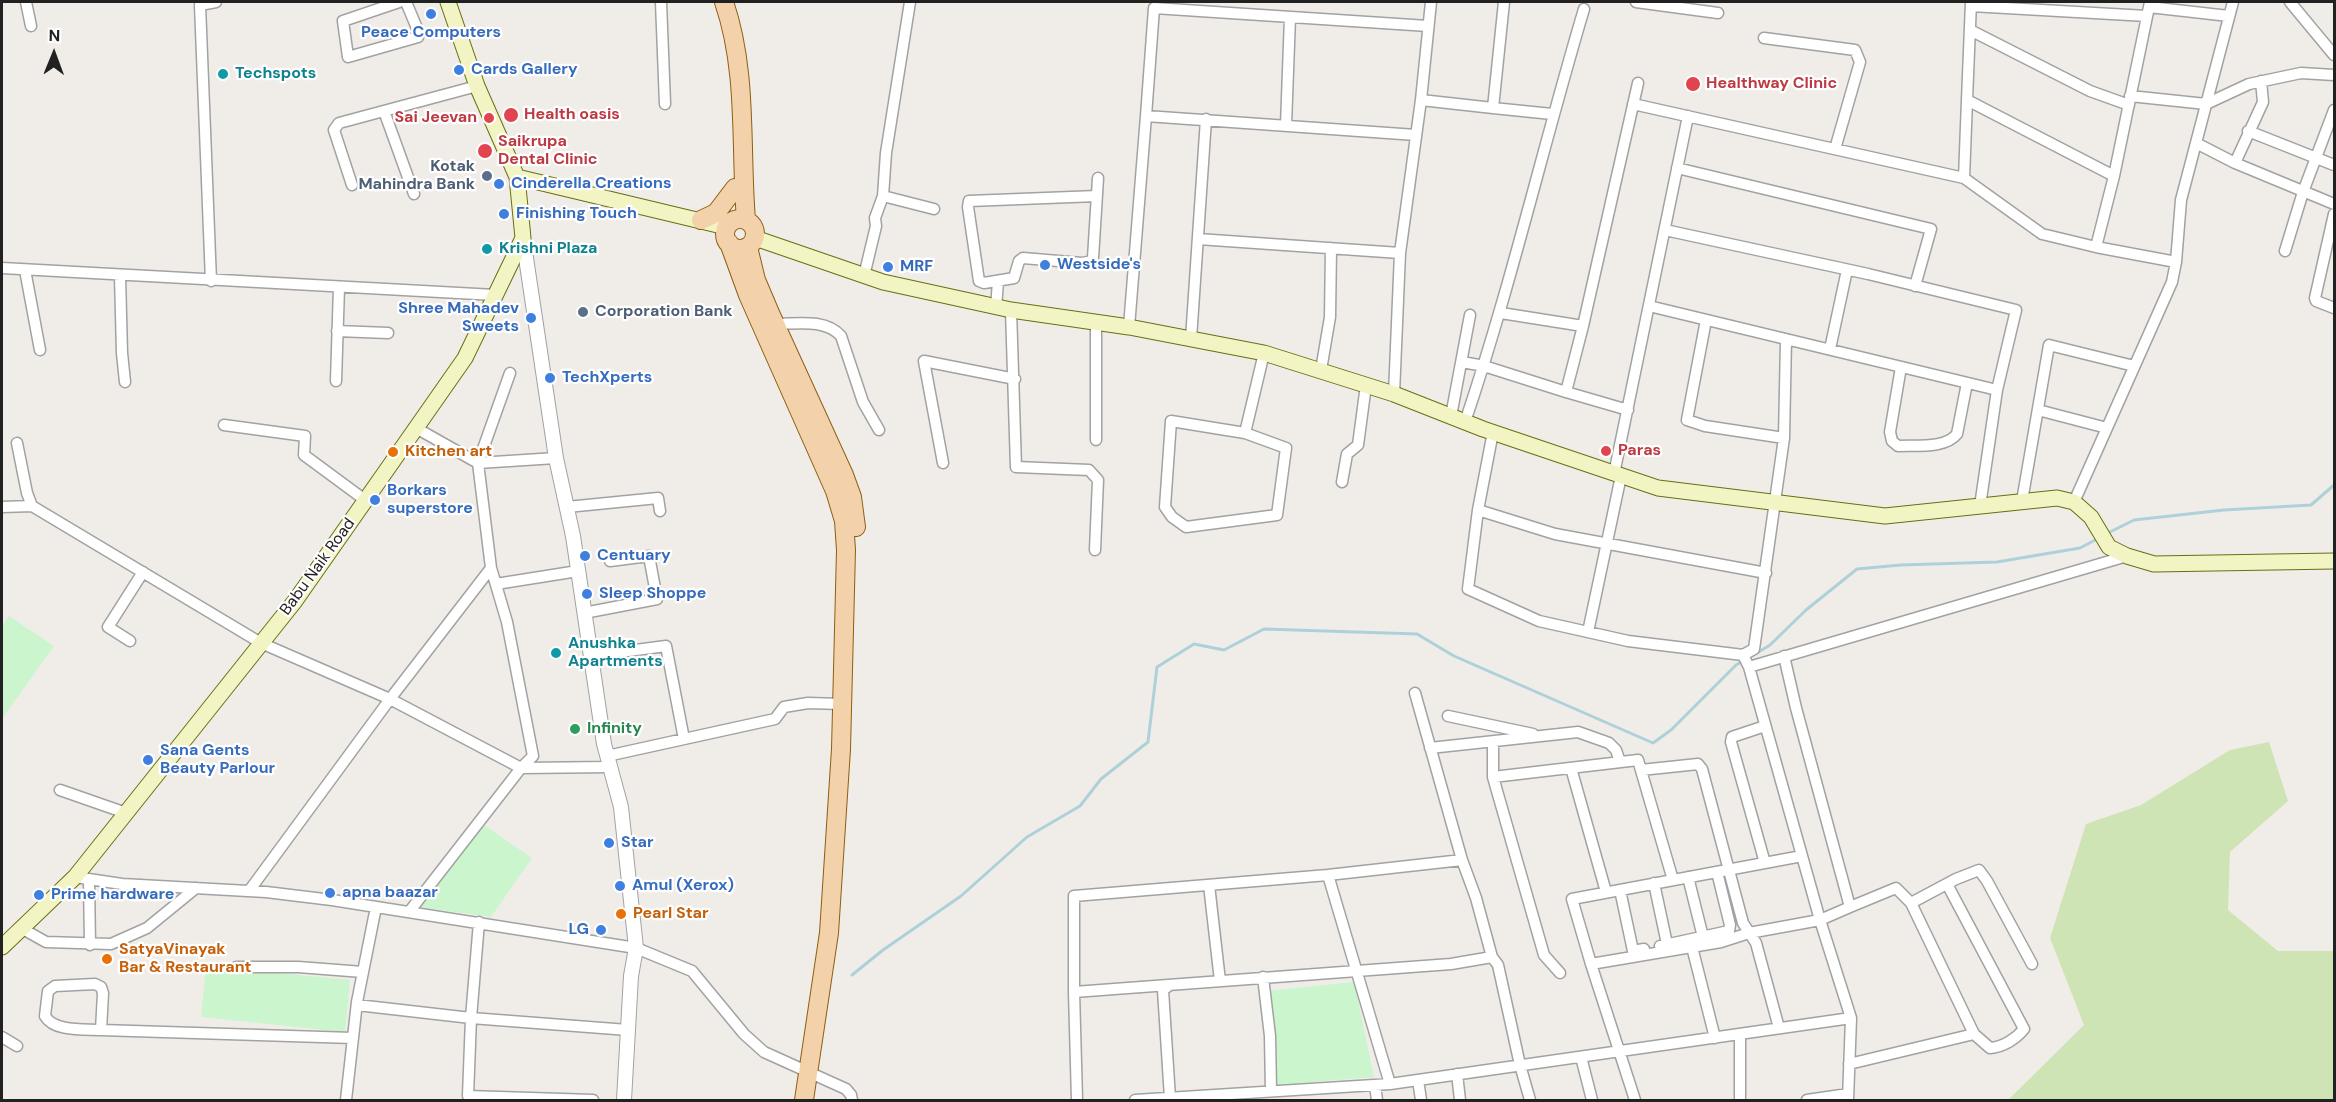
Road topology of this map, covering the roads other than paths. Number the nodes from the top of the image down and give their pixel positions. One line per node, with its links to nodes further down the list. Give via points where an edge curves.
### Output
1 (26, 2): 21 (street)
2 (216, 2): 81 (street, via 200,5)
3 (399, 2): 4 (street, via 342,21 348,57 418,37)
4 (405, 2)
5 (447, 2): 29 (main road)
6 (661, 2): 33 (street)
7 (713, 2): 57 (main road, via 726,50)
8 (724, 2): 66 (main road, via 738,54)
9 (910, 2): 60 (street)
10 (1431, 2): 22 (street)
11 (1504, 2): 36 (street)
12 (1636, 2): 18 (street)
13 (2233, 2): 19 (street)
14 (2290, 2): 25 (street)
15 (1971, 4): 16 (street); 23 (street)
16 (2149, 8): 19 (street); 32 (street)
17 (1584, 9): 39 (street)
18 (1718, 13)
19 (2229, 15): 35 (street)
20 (1290, 17): 22 (street); 40 (street, via 1154,8); 43 (street)
21 (31, 26)
22 (1428, 26): 30 (street)
23 (1970, 30): 31 (street); 32 (street, via 2090,91)
24 (1764, 38): 47 (street, via 1858,53 1860,62)
25 (2334, 56)
26 (2334, 75): 27 (street, via 2301,73)
27 (2261, 81): 35 (street); 44 (street, via 2263,102)
28 (1638, 83): 34 (street)
29 (477, 86): 38 (street); 53 (main road)
30 (1421, 100): 36 (street); 45 (street)
31 (1967, 100): 52 (street); 55 (street)
32 (2129, 101): 35 (street); 52 (street)
33 (665, 104)
34 (1633, 104): 41 (street); 94 (street)
35 (2206, 104): 46 (street)
36 (1492, 108): 39 (street)
37 (2334, 110): 48 (street)
38 (384, 111): 56 (street, via 339,123 334,130); 59 (street)
39 (1552, 114): 89 (street)
40 (1146, 116): 42 (street); 95 (street)
41 (1688, 116): 47 (street); 51 (street)
42 (1206, 118): 43 (street); 69 (street)
43 (1286, 125): 45 (street)
44 (2248, 131): 48 (street); 49 (street)
45 (1416, 135): 74 (street)
46 (2196, 143): 49 (street); 75 (street, via 2181,200)
47 (1835, 149): 55 (street)
48 (2316, 158): 50 (street); 58 (street)
49 (2235, 163): 58 (street)
50 (2334, 165)
51 (1677, 168): 67 (street); 83 (street, via 1931,229)
52 (2114, 176): 71 (street)
53 (517, 177): 65 (main road); 68 (main road)
54 (1098, 178): 61 (street)
55 (1964, 178): 71 (street, via 2042,234)
56 (352, 185)
57 (735, 188): 65 (main road, via 716,213); 66 (main road)
58 (2303, 192): 62 (street); 73 (street)
59 (414, 194)
60 (883, 196): 63 (street); 80 (street)
61 (1097, 196): 82 (street, via 1092,261 1023,258 1014,278); 82 (street, via 969,201 978,278 984,284)
62 (2334, 204)
63 (934, 209)
64 (2334, 214): 87 (street, via 2315,298)
65 (701, 220): 66 (main road)
66 (734, 227): 70 (main road, via 753,225); 70 (main road, via 739,249); 164 (main road, via 748,294 841,507 846,550)
67 (1665, 230): 78 (street); 86 (street)
68 (524, 238): 85 (main road, Babu Naik Road); 129 (street)
69 (1198, 239): 72 (street); 98 (street)
70 (752, 242): 80 (main road); 93 (main road, via 756,280)
71 (2096, 247): 75 (street)
72 (1331, 248): 74 (street); 107 (street, via 1330,317)
73 (2285, 251)
74 (1400, 253): 116 (street)
75 (2176, 262): 105 (street, via 2172,282)
76 (2, 268): 77 (street)
77 (25, 270): 79 (street); 100 (street)
78 (1848, 270): 83 (street); 101 (street)
79 (120, 276): 81 (street); 111 (street)
80 (864, 276): 88 (main road)
81 (211, 281): 84 (street)
82 (998, 282): 88 (street)
83 (1915, 286): 114 (street, via 2016,310)
84 (339, 287): 85 (street); 96 (street)
85 (495, 295): 121 (main road, Babu Naik Road, via 465,358)
86 (1649, 306): 91 (street); 117 (street)
87 (2334, 308)
88 (1004, 309): 92 (main road); 109 (street)
89 (1501, 313): 94 (street); 104 (street)
90 (1470, 315): 103 (street)
91 (1706, 320): 99 (street); 126 (street, via 1687,420)
92 (1096, 322): 95 (main road); 127 (street)
93 (775, 324): 123 (street, via 817,323 841,336 863,402); 236 (main road, via 844,475 852,497 857,534 844,890 839,948)
94 (1583, 326): 115 (street)
95 (1129, 327): 98 (main road)
96 (337, 331): 97 (street); 110 (street)
97 (388, 333)
98 (1191, 339): 102 (main road)
99 (1786, 339): 101 (street); 126 (street)
100 (39, 350)
101 (1830, 350): 106 (street)
102 (1264, 353): 107 (main road); 125 (street)
103 (1462, 362): 104 (street); 119 (street)
104 (1484, 366): 115 (street); 119 (street)
105 (2134, 366): 118 (street, via 2049,345); 122 (street)
106 (1901, 367): 112 (street); 112 (street, via 1890,432 1898,446 1952,440)
107 (1321, 370): 113 (main road)
108 (510, 373): 130 (street)
109 (1015, 379): 131 (street, via 924,361); 145 (street, via 1016,467 1089,470 1098,480)
110 (336, 381)
111 (125, 382)
112 (1967, 383): 114 (street)
113 (1366, 385): 116 (main road); 133 (street, via 1358,445 1347,454)
114 (1997, 390): 139 (street)
115 (1566, 392): 117 (street)
116 (1394, 394): 119 (main road)
117 (1628, 410): 132 (street)
118 (2038, 410): 122 (street); 135 (street)
119 (1458, 419): 124 (main road)
120 (224, 425): 134 (street, via 305,436 304,455)
121 (416, 428): 130 (street); 134 (main road, Babu Naik Road)
122 (2107, 428): 136 (street)
123 (879, 430)
124 (1493, 432): 132 (main road); 142 (street)
125 (1245, 434): 125 (street, via 1171,421 1165,507 1172,517 1186,527 1277,514 1286,448)
126 (1784, 438): 137 (street)
127 (1096, 440)
128 (17, 443): 138 (street)
129 (556, 458): 130 (street); 141 (street)
130 (478, 463): 149 (street)
131 (943, 463)
132 (1617, 475): 137 (main road, via 1658,488); 144 (street)
133 (1342, 482)
134 (365, 500): 157 (main road, Babu Naik Road)
135 (2022, 501): 136 (main road, via 2057,498); 139 (main road)
136 (2074, 502): 146 (main road, via 2091,517 2109,547)
137 (1776, 503): 139 (main road, via 1885,516); 152 (street)
138 (32, 506): 140 (street); 151 (street)
139 (1980, 506)
140 (2, 507)
141 (567, 507): 143 (street, via 658,498); 150 (street)
142 (1478, 510): 144 (street, via 1556,534); 155 (street, via 1468,589 1539,621)
143 (660, 511)
144 (1607, 544): 152 (street); 155 (street)
145 (1095, 550)
146 (2127, 556): 148 (main road, via 2154,564); 160 (street)
147 (610, 561): 154 (street, via 649,556 657,599)
148 (2334, 561)
149 (491, 568): 153 (street); 163 (street)
150 (578, 571): 153 (street); 154 (street)
151 (143, 572): 156 (street, via 108,627); 157 (street)
152 (1766, 573): 158 (street, via 1754,649)
153 (496, 584): 173 (street, via 533,756)
154 (584, 613): 159 (street)
155 (1588, 632): 158 (street, via 1628,641)
156 (130, 641)
157 (261, 643): 163 (street); 178 (main road, Babu Naik Road)
158 (1743, 655): 161 (street)
159 (590, 656): 168 (street, via 666,646); 171 (street)
160 (1784, 656): 161 (street); 196 (street)
161 (1749, 667): 166 (street)
162 (1415, 693): 170 (street)
163 (390, 699): 173 (street); 193 (street)
164 (842, 704): 168 (street, via 784,707 775,719); 236 (main road, via 829,933)
165 (1448, 716): 167 (street)
166 (1765, 726): 179 (street); 181 (street, via 1737,733 1731,742)
167 (1543, 736): 169 (street); 172 (street, via 1578,732 1598,738 1616,750)
168 (684, 739): 171 (street)
169 (1493, 742): 170 (street); 176 (street)
170 (1430, 748): 180 (street)
171 (609, 762): 173 (street); 208 (street, via 621,807)
172 (1620, 762): 174 (street); 175 (street, via 1638,760)
173 (521, 768): 198 (street)
174 (1571, 768): 176 (street); 194 (street)
175 (1641, 770): 182 (street, via 1698,764); 187 (street)
176 (1493, 777): 215 (street, via 1544,955)
177 (60, 790): 178 (street)
178 (126, 813): 186 (main road, Babu Naik Road)
179 (1802, 856): 181 (street); 199 (street)
180 (1462, 860): 184 (street); 209 (street)
181 (1766, 863): 182 (street)
182 (1728, 870): 183 (street); 202 (street)
183 (1717, 872): 185 (street); 203 (street, via 1731,925 1729,931)
184 (1328, 875): 190 (street); 213 (street)
185 (1689, 877): 187 (street); 203 (street)
186 (82, 878): 191 (street, via 122,885); 201 (main road, Babu Naik Road); 205 (street)
187 (1673, 880): 188 (street)
188 (1654, 884): 192 (street); 204 (street)
189 (1947, 884): 195 (street); 211 (street, via 1979,870); 227 (street, via 2024,1029 1997,1048 1990,1048)
190 (1209, 885): 217 (street); 219 (street, via 1074,896)
191 (196, 888): 193 (street); 205 (street, via 147,928 111,944)
192 (1620, 890): 194 (street); 204 (street, via 1633,951)
193 (249, 891): 197 (street)
194 (1606, 892): 210 (street, via 1572,899)
195 (1911, 903): 196 (street, via 1896,888); 227 (street)
196 (1850, 907): 199 (street)
197 (376, 908): 198 (street); 214 (street)
198 (409, 912): 200 (street)
199 (1820, 920): 202 (street); 222 (street)
200 (479, 922): 208 (street); 221 (street)
201 (21, 928): 205 (street, via 46,942); 206 (main road, Babu Naik Road)
202 (1749, 933): 207 (street); 223 (street, via 1756,943)
203 (1703, 937): 204 (street)
204 (1667, 944)
205 (90, 945)
206 (2, 947)
207 (1692, 947): 210 (street); 230 (street)
208 (636, 948): 225 (street); 236 (street, via 692,971 764,1052)
209 (1492, 957): 213 (street, via 1451,964); 235 (street, via 1498,965)
210 (1591, 964): 232 (street)
211 (2032, 964)
212 (236, 967): 214 (street)
213 (1356, 970): 216 (street); 239 (street)
214 (363, 972): 220 (street)
215 (1560, 974)
216 (1263, 977): 217 (street); 241 (street)
217 (1220, 981): 218 (street)
218 (1170, 985): 219 (street); 243 (street, via 1163,990)
219 (1074, 992): 251 (street)
220 (357, 1005): 221 (street); 229 (street)
221 (471, 1018): 225 (street); 246 (street, via 468,1096)
222 (1851, 1018): 223 (street); 234 (street)
223 (1779, 1028): 226 (street)
224 (101, 1030): 224 (street, via 101,987 56,986 48,991 45,1012 53,1025); 229 (street)
225 (628, 1030): 247 (street)
226 (1740, 1034): 230 (street); 259 (street)
227 (1974, 1034): 234 (street)
228 (2, 1037): 231 (street)
229 (353, 1038): 245 (street)
230 (1715, 1038): 232 (street)
231 (17, 1046)
232 (1619, 1051): 233 (street); 258 (street)
233 (1581, 1057): 235 (street); 257 (street)
234 (1849, 1064): 244 (street)
235 (1520, 1065): 237 (street); 256 (street)
236 (814, 1074): 248 (main road); 249 (main road); 250 (street, via 846,1089)
237 (1457, 1074): 238 (street); 255 (street)
238 (1418, 1080): 239 (street); 254 (street)
239 (1390, 1084): 240 (street)
240 (1375, 1085): 241 (street); 253 (street)
241 (1271, 1091): 242 (street)
242 (1230, 1097): 243 (street)
243 (1170, 1098): 252 (street)
244 (1848, 1098): 260 (street)
245 (346, 1101)
246 (593, 1101)
247 (624, 1101)
248 (804, 1101)
249 (816, 1101)
250 (852, 1101)
251 (1077, 1101)
252 (1135, 1101)
253 (1377, 1101)
254 (1420, 1101)
255 (1460, 1101)
256 (1530, 1101)
257 (1592, 1101)
258 (1635, 1101)
259 (1740, 1101)
260 (1807, 1101)

